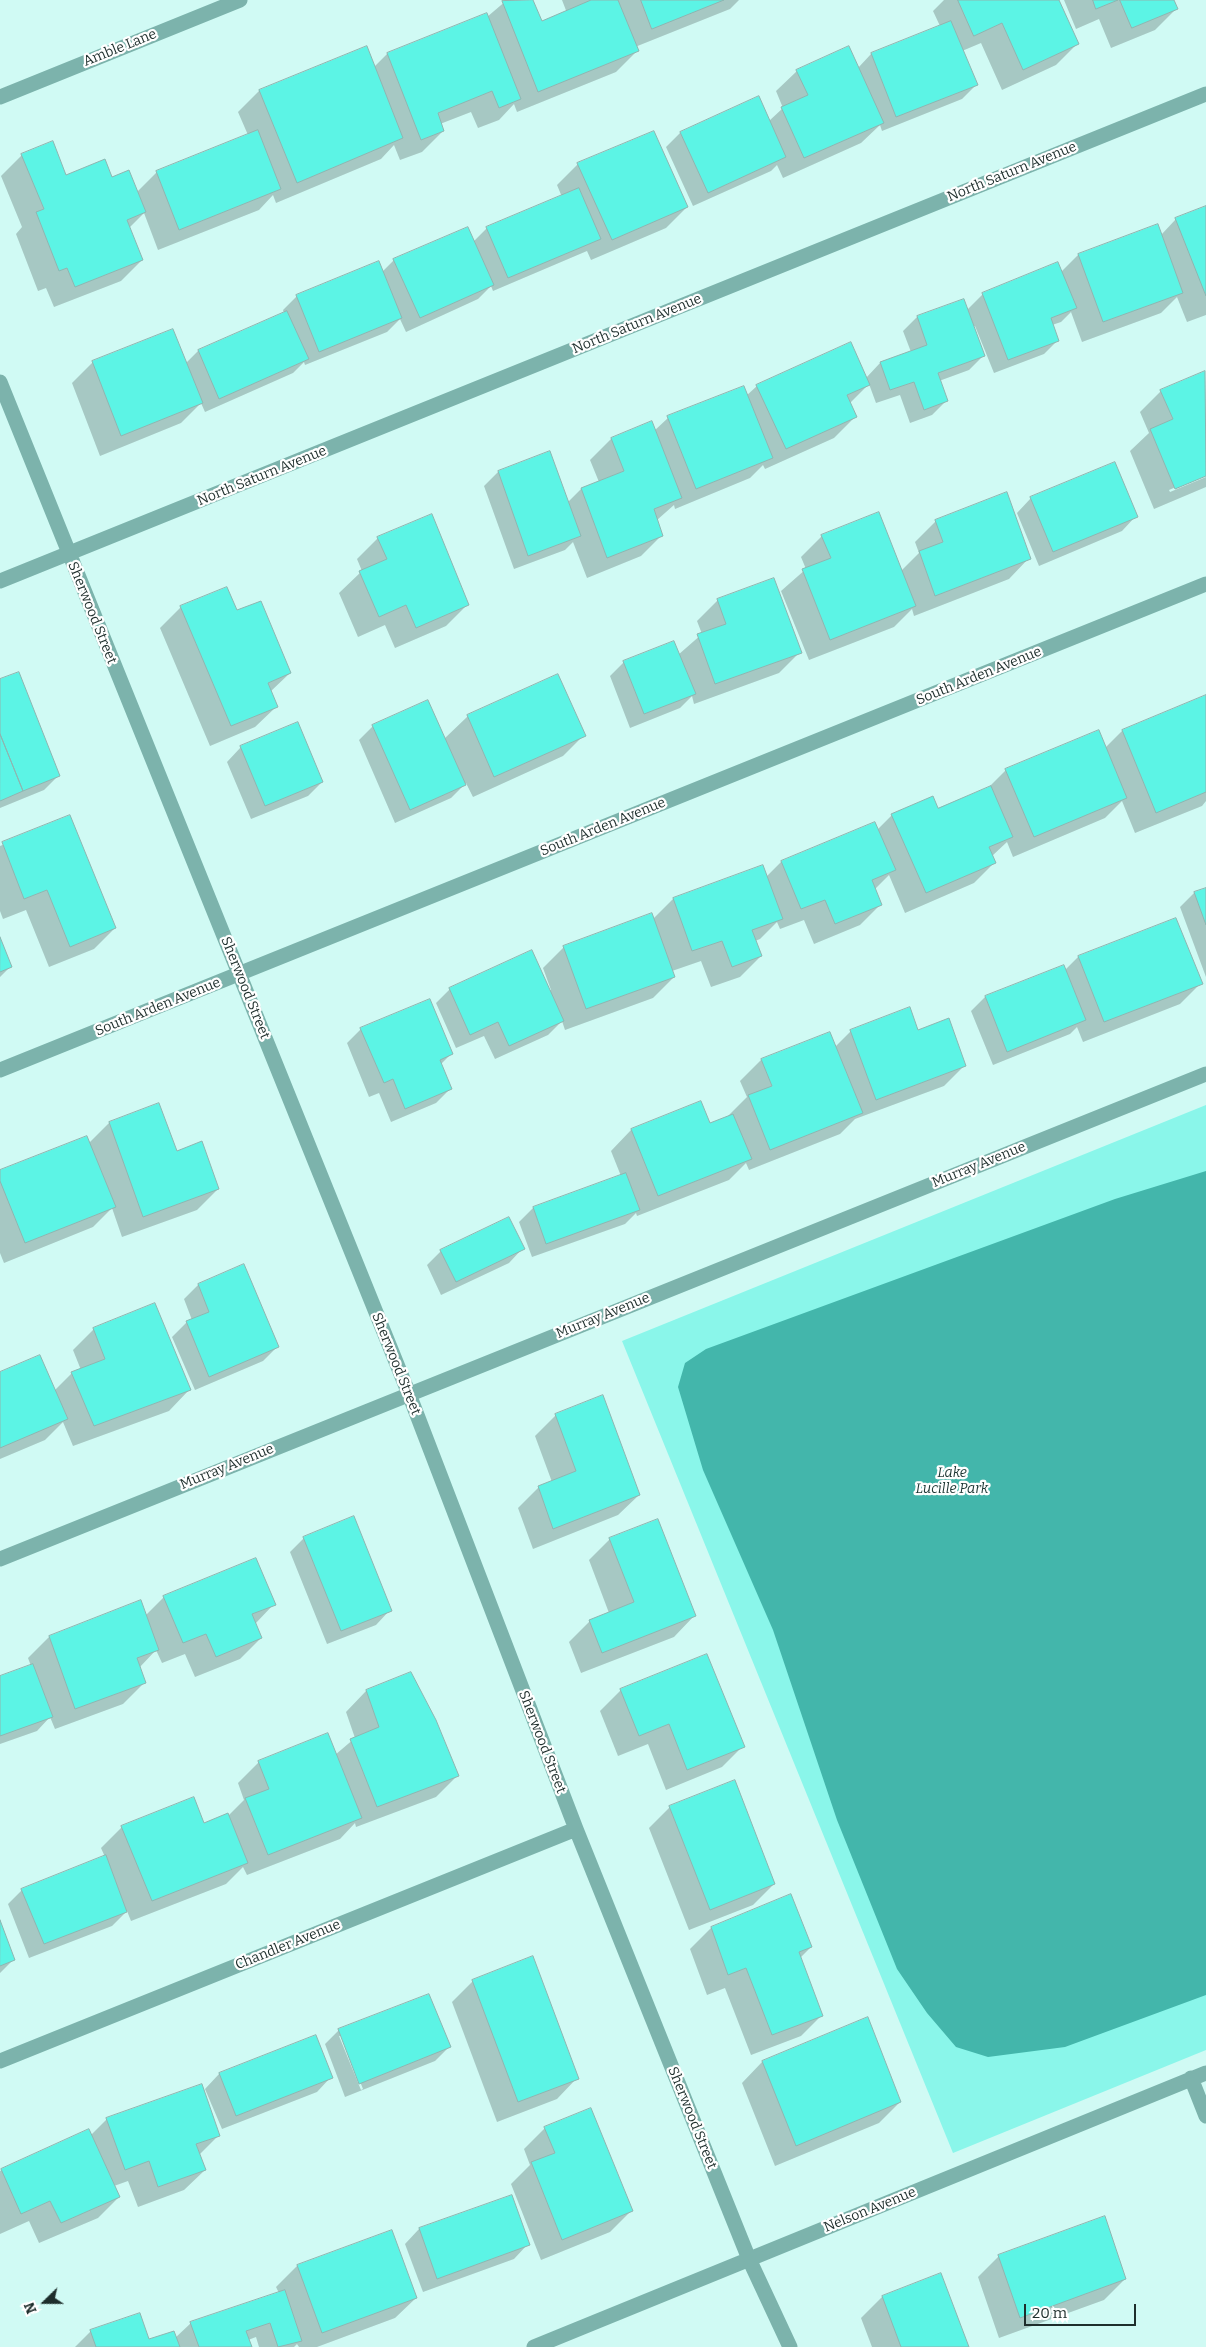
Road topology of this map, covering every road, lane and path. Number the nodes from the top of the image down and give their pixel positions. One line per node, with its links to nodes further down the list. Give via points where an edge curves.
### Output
1 (240, 0): 3 (street, Amble Lane)
2 (1206, 94): 5 (street, North Saturn Avenue)
3 (0, 97)
4 (0, 382): 5 (street, Sherwood Street)
5 (68, 554): 6 (street, North Saturn Avenue); 8 (street, Sherwood Street)
6 (0, 580)
7 (1206, 584): 8 (street, South Arden Avenue)
8 (239, 974): 9 (street, South Arden Avenue); 11 (street, Sherwood Street)
9 (0, 1070)
10 (1206, 1074): 11 (street, Murray Avenue)
11 (408, 1394): 12 (street, Murray Avenue); 13 (street, Sherwood Street)
12 (0, 1559)
13 (576, 1829): 14 (street, Chandler Avenue); 18 (street, Sherwood Street)
14 (0, 2061)
15 (1206, 2072): 16 (street, Nelson Avenue)
16 (1191, 2078): 17 (street); 18 (street, Nelson Avenue)
17 (1206, 2116)
18 (749, 2259): 19 (street, Nelson Avenue); 20 (street, Sherwood Street)
19 (534, 2347)
20 (790, 2347)

